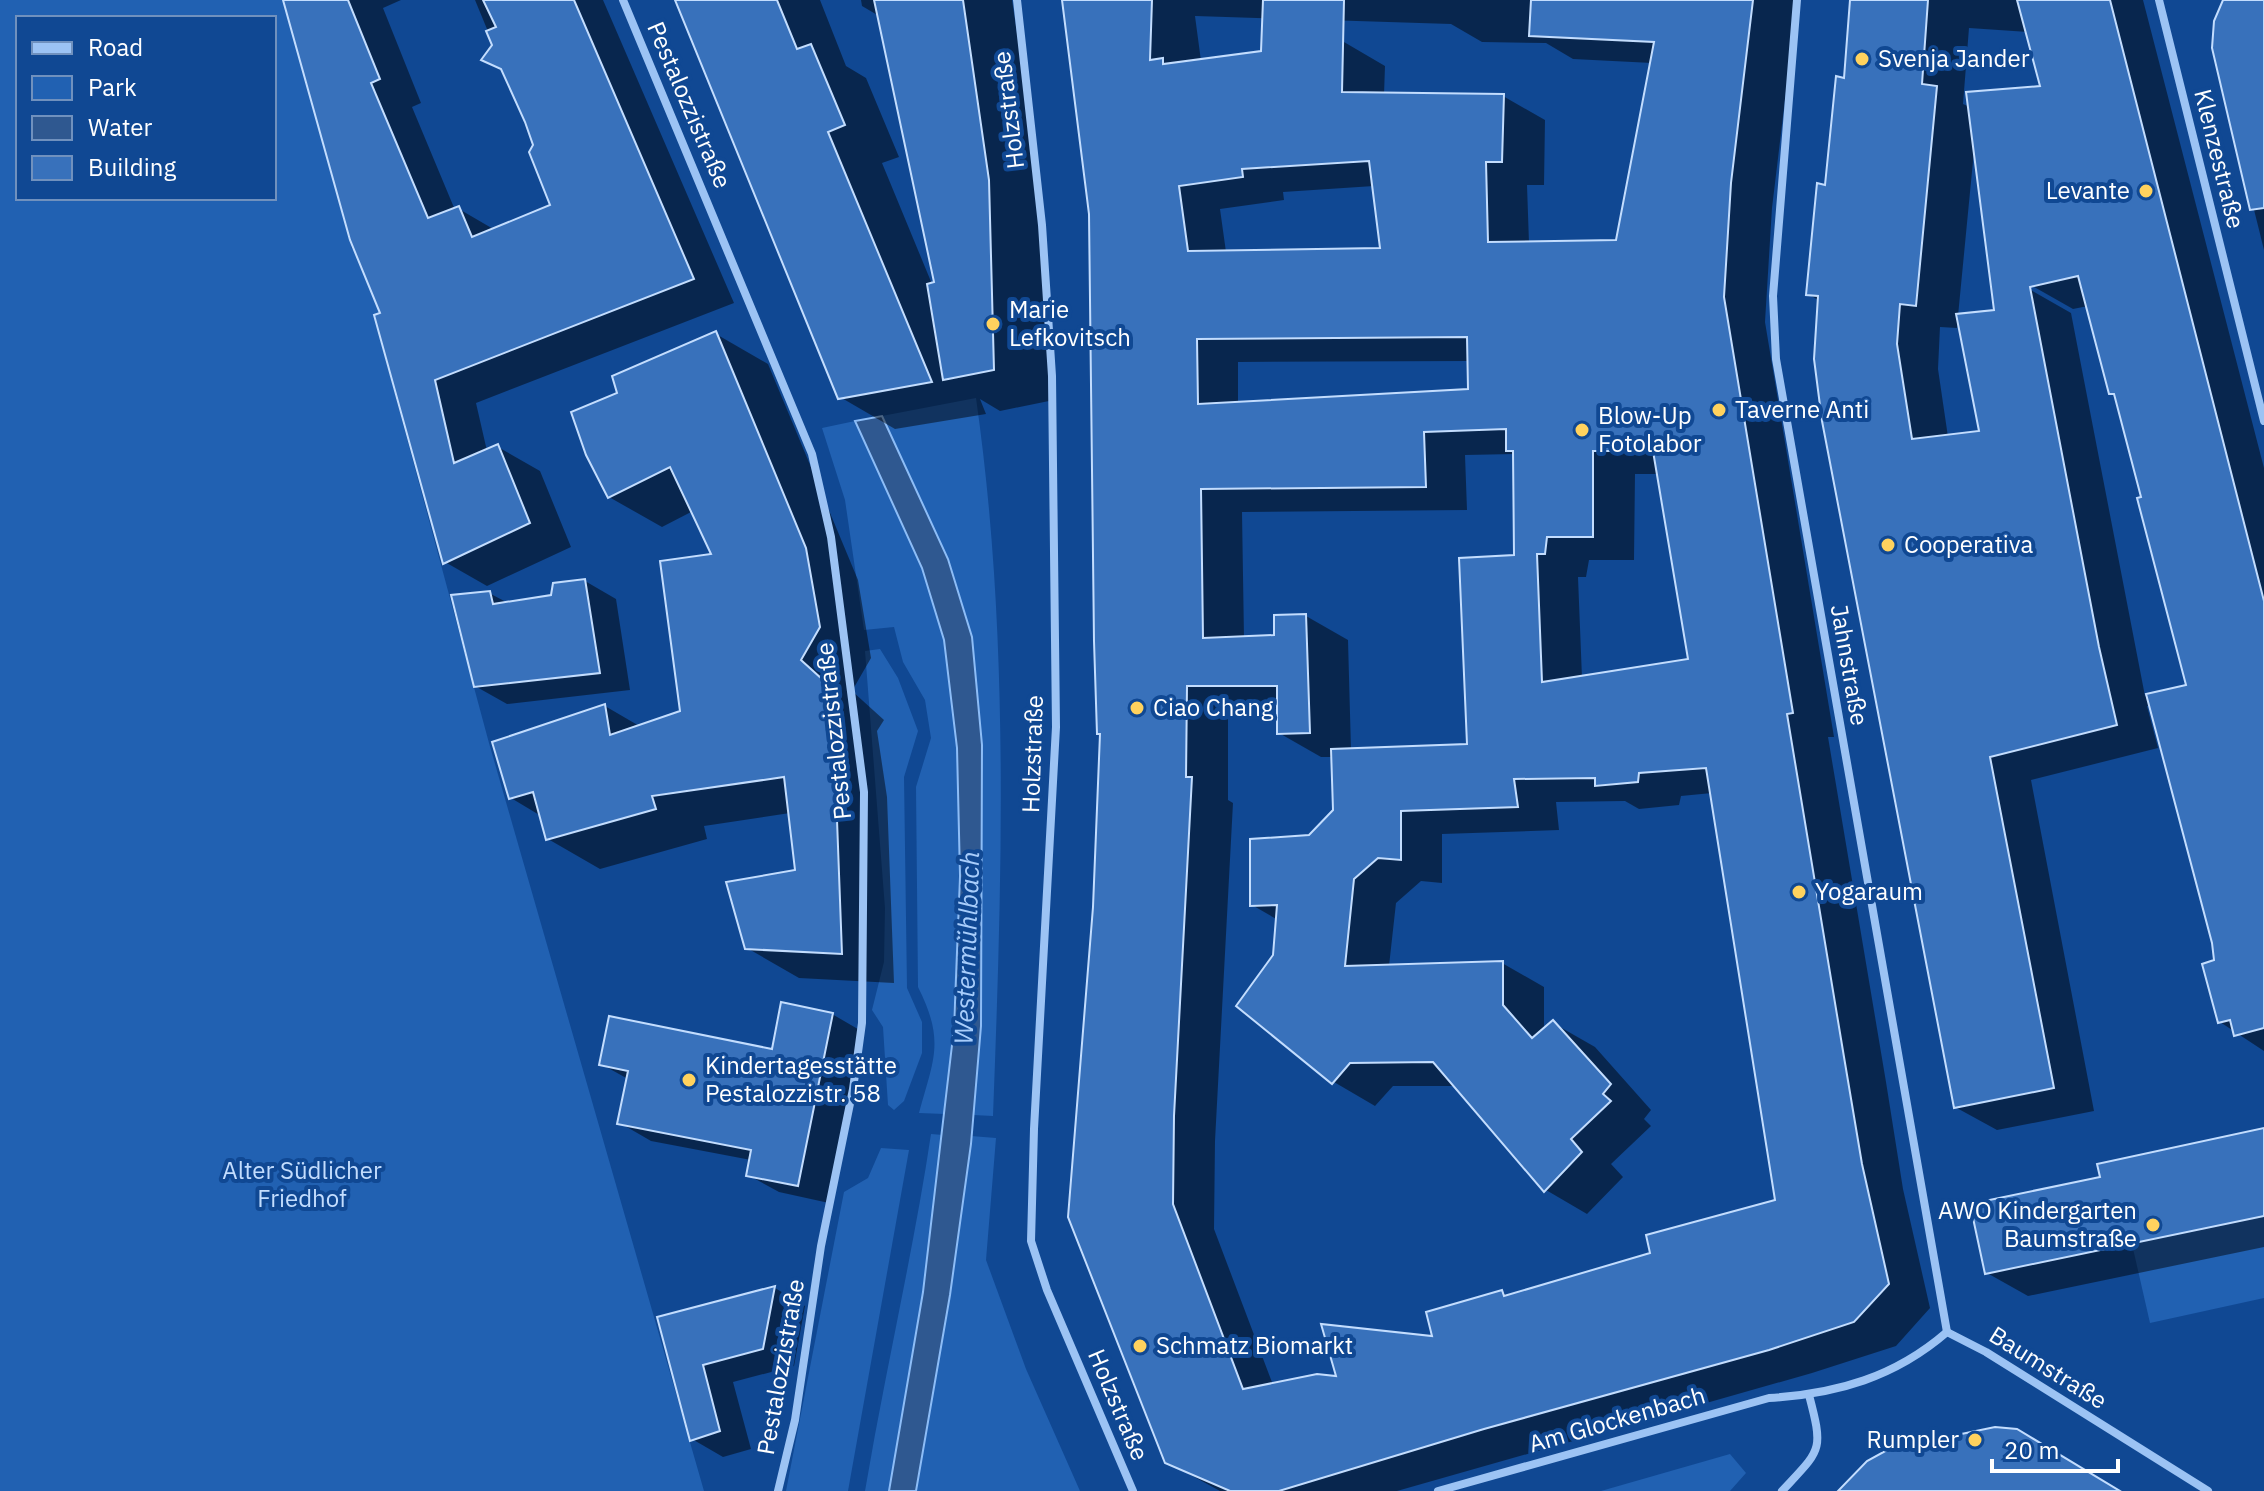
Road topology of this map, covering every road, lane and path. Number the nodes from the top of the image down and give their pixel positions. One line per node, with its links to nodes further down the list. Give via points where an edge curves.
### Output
1 (623, 0): 8 (street, Pestalozzistraße, via 812,454 831,537 864,792 862,1023 795,1420)
2 (1017, 0): 9 (street, Holzstraße, via 1042,225 1052,408 1056,727 1031,1241)
3 (1797, 0): 6 (street, Jahnstraße, via 1773,296 1776,359)
4 (2159, 0): 5 (street, Klenzestraße)
5 (2264, 421)
6 (1947, 1332): 7 (street, Am Glockenbach, via 1906,1364); 12 (street, Baumstraße)
7 (1809, 1395): 10 (street, Am Glockenbach, via 1769,1398); 11 (street, via 1818,1451)
8 (778, 1491)
9 (1133, 1491)
10 (1438, 1491)
11 (1782, 1491)
12 (2208, 1491)

